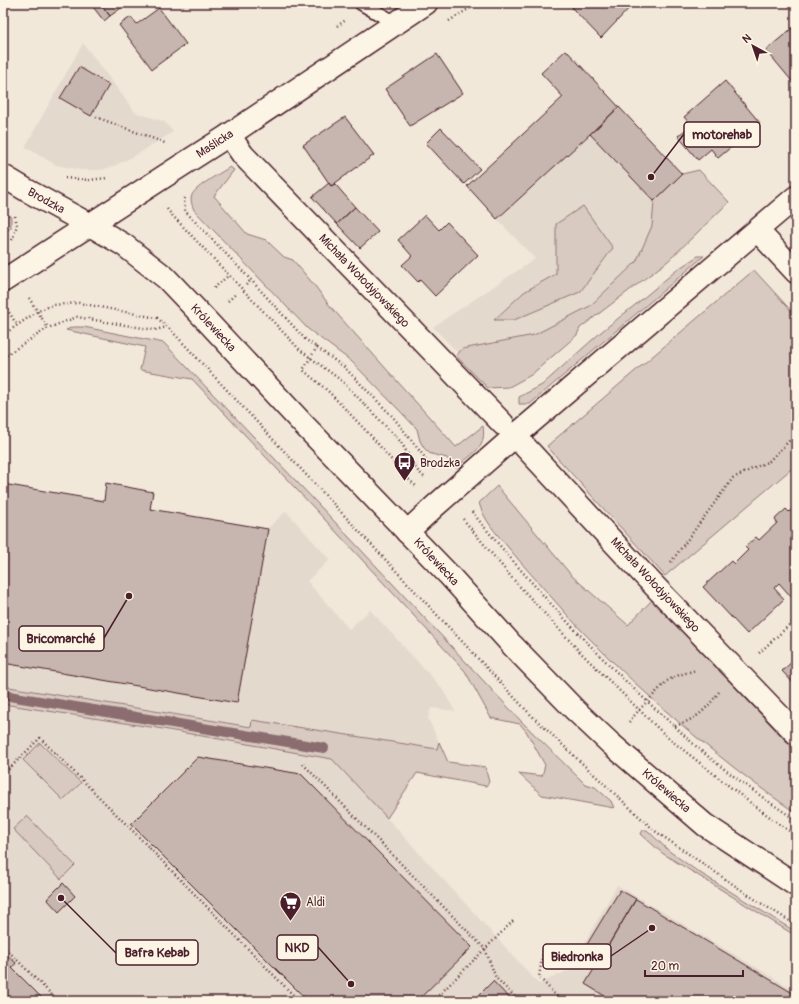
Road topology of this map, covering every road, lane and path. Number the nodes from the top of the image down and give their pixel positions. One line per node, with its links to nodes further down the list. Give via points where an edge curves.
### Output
1 (360, 3): 3 (lane)
2 (426, 3): 3 (street, Maślicka)
3 (395, 23): 5 (street, Maślicka)
4 (96, 117): 6 (path)
5 (228, 135): 14 (street, Maślicka); 36 (street, Michała Wołodyjowskiego, via 243,155)
6 (167, 144)
7 (3, 176): 14 (street, Brodzka)
8 (58, 177): 9 (path, via 88,180)
9 (111, 177)
10 (188, 195): 19 (path, via 184,200 185,211)
11 (796, 197): 15 (street)
12 (14, 211): 16 (path, via 17,225 13,238)
13 (170, 214): 18 (path)
14 (90, 225): 20 (street, Maślicka); 40 (street, Królewiecka, via 124,245 166,278)
15 (757, 230): 17 (street); 36 (street)
16 (8, 243)
17 (796, 272)
18 (229, 275): 22 (path); 35 (path)
19 (251, 280): 21 (path); 33 (path, via 305,338)
20 (3, 281)
21 (246, 285)
22 (211, 290)
23 (237, 293): 25 (path)
24 (26, 294): 27 (path)
25 (225, 304)
26 (6, 308): 28 (path)
27 (38, 311): 28 (path); 29 (path, via 53,305 79,303 158,318); 30 (path)
28 (17, 326): 31 (path)
29 (168, 327): 30 (path, via 155,330 76,317); 32 (path)
30 (48, 328): 34 (path)
31 (3, 335)
32 (182, 343)
33 (317, 347): 35 (path); 39 (path, via 344,367 393,417 427,461)
34 (3, 357)
35 (310, 358): 38 (path, via 303,370 328,391); 39 (path, via 342,382 401,442 416,468)
36 (509, 430): 39 (street); 41 (street, Michała Wołodyjowskiego)
37 (796, 434): 41 (path, via 769,461 733,478)
38 (406, 477)
39 (448, 495): 40 (street); 46 (path, via 467,506 532,584); 47 (path, via 467,524 512,578 580,653)
40 (407, 532): 54 (street, Królewiecka, via 517,650 610,743 705,824)
41 (654, 585): 44 (street, Michała Wołodyjowskiego)
42 (796, 619): 43 (path)
43 (764, 649)
44 (722, 656): 45 (street, Michała Wołodyjowskiego); 46 (path, via 712,665 667,681)
45 (738, 672): 48 (path, via 698,716); 49 (street, Michała Wołodyjowskiego)
46 (647, 702): 47 (path); 48 (path)
47 (639, 710): 53 (path, via 667,737 720,780)
48 (674, 726): 52 (path, via 709,757)
49 (796, 733)
50 (303, 764): 57 (path)
51 (3, 775): 60 (path, via 40,738)
52 (796, 820)
53 (796, 836)
54 (796, 885)
55 (513, 921): 57 (path)
56 (3, 946): 59 (path)
57 (485, 949): 61 (path); 62 (path, via 496,978)
58 (542, 951): 63 (path, via 539,977)
59 (58, 1001)
60 (299, 1001)
61 (433, 1001)
62 (519, 1001)
63 (561, 1001)

